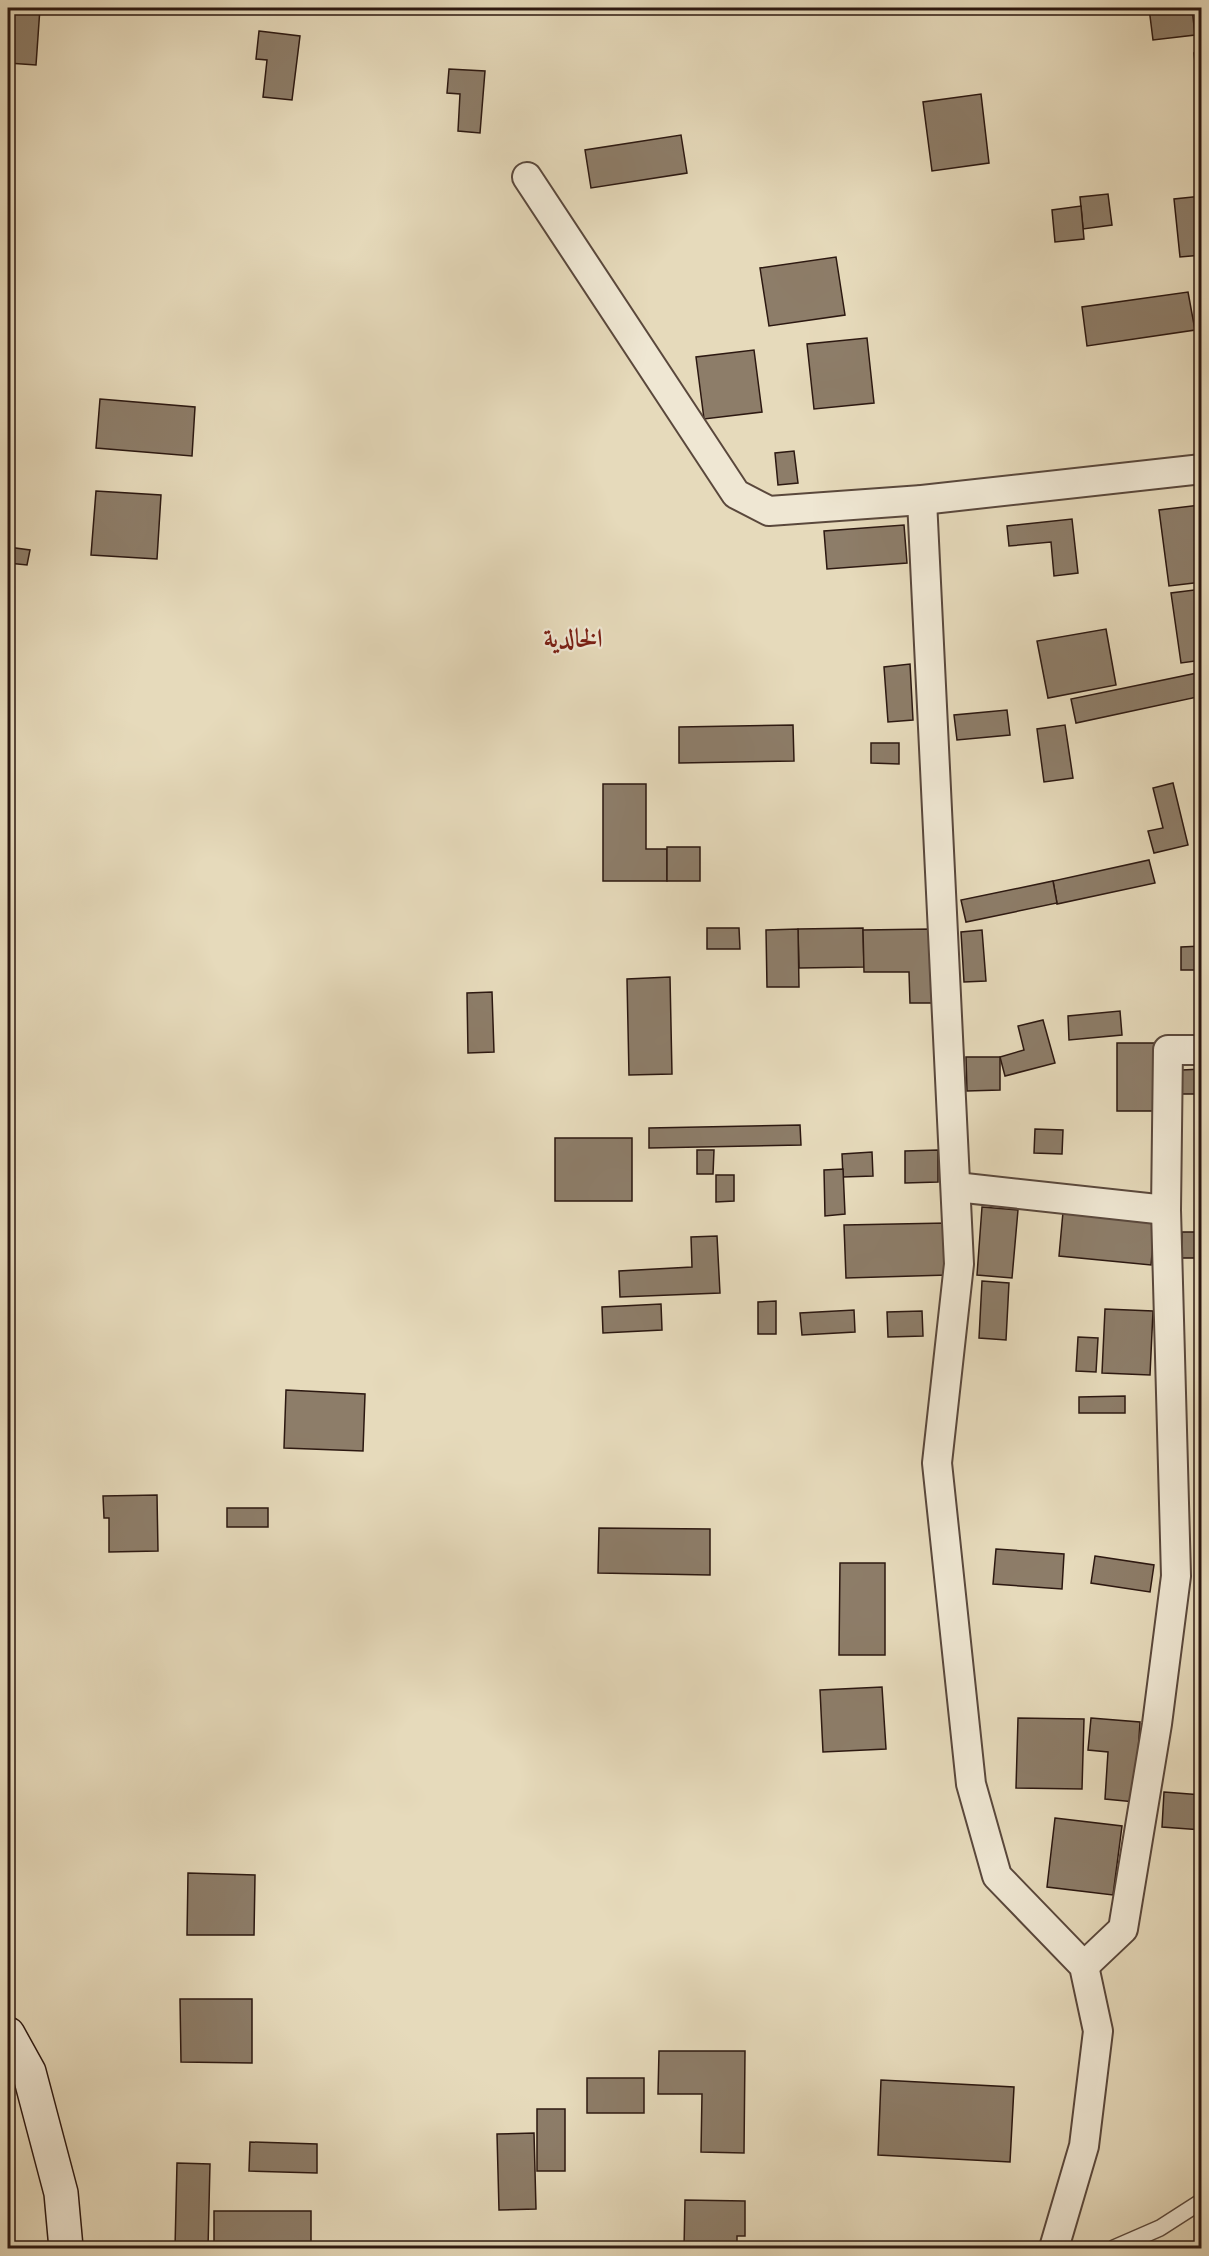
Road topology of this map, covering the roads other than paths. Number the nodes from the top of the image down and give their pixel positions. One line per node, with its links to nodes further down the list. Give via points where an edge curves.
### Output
1 (527, 177): 3 (street, via 736,494 770,511)
2 (1202, 469): 3 (street)
3 (922, 500): 5 (street)
4 (1202, 1050): 6 (street, via 1168,1050)
5 (956, 1187): 6 (street); 7 (street, via 959,1264 937,1463 971,1784 997,1876)
6 (1166, 1210): 7 (street, via 1176,1576 1157,1725 1123,1929)
7 (1084, 1966): 11 (street, via 1098,2031 1084,2146)
8 (8, 2034): 10 (street, via 29,2072 61,2193)
9 (1202, 2201): 12 (lane, via 1160,2228)
10 (66, 2248)
11 (1061, 2248)
12 (1114, 2248)

